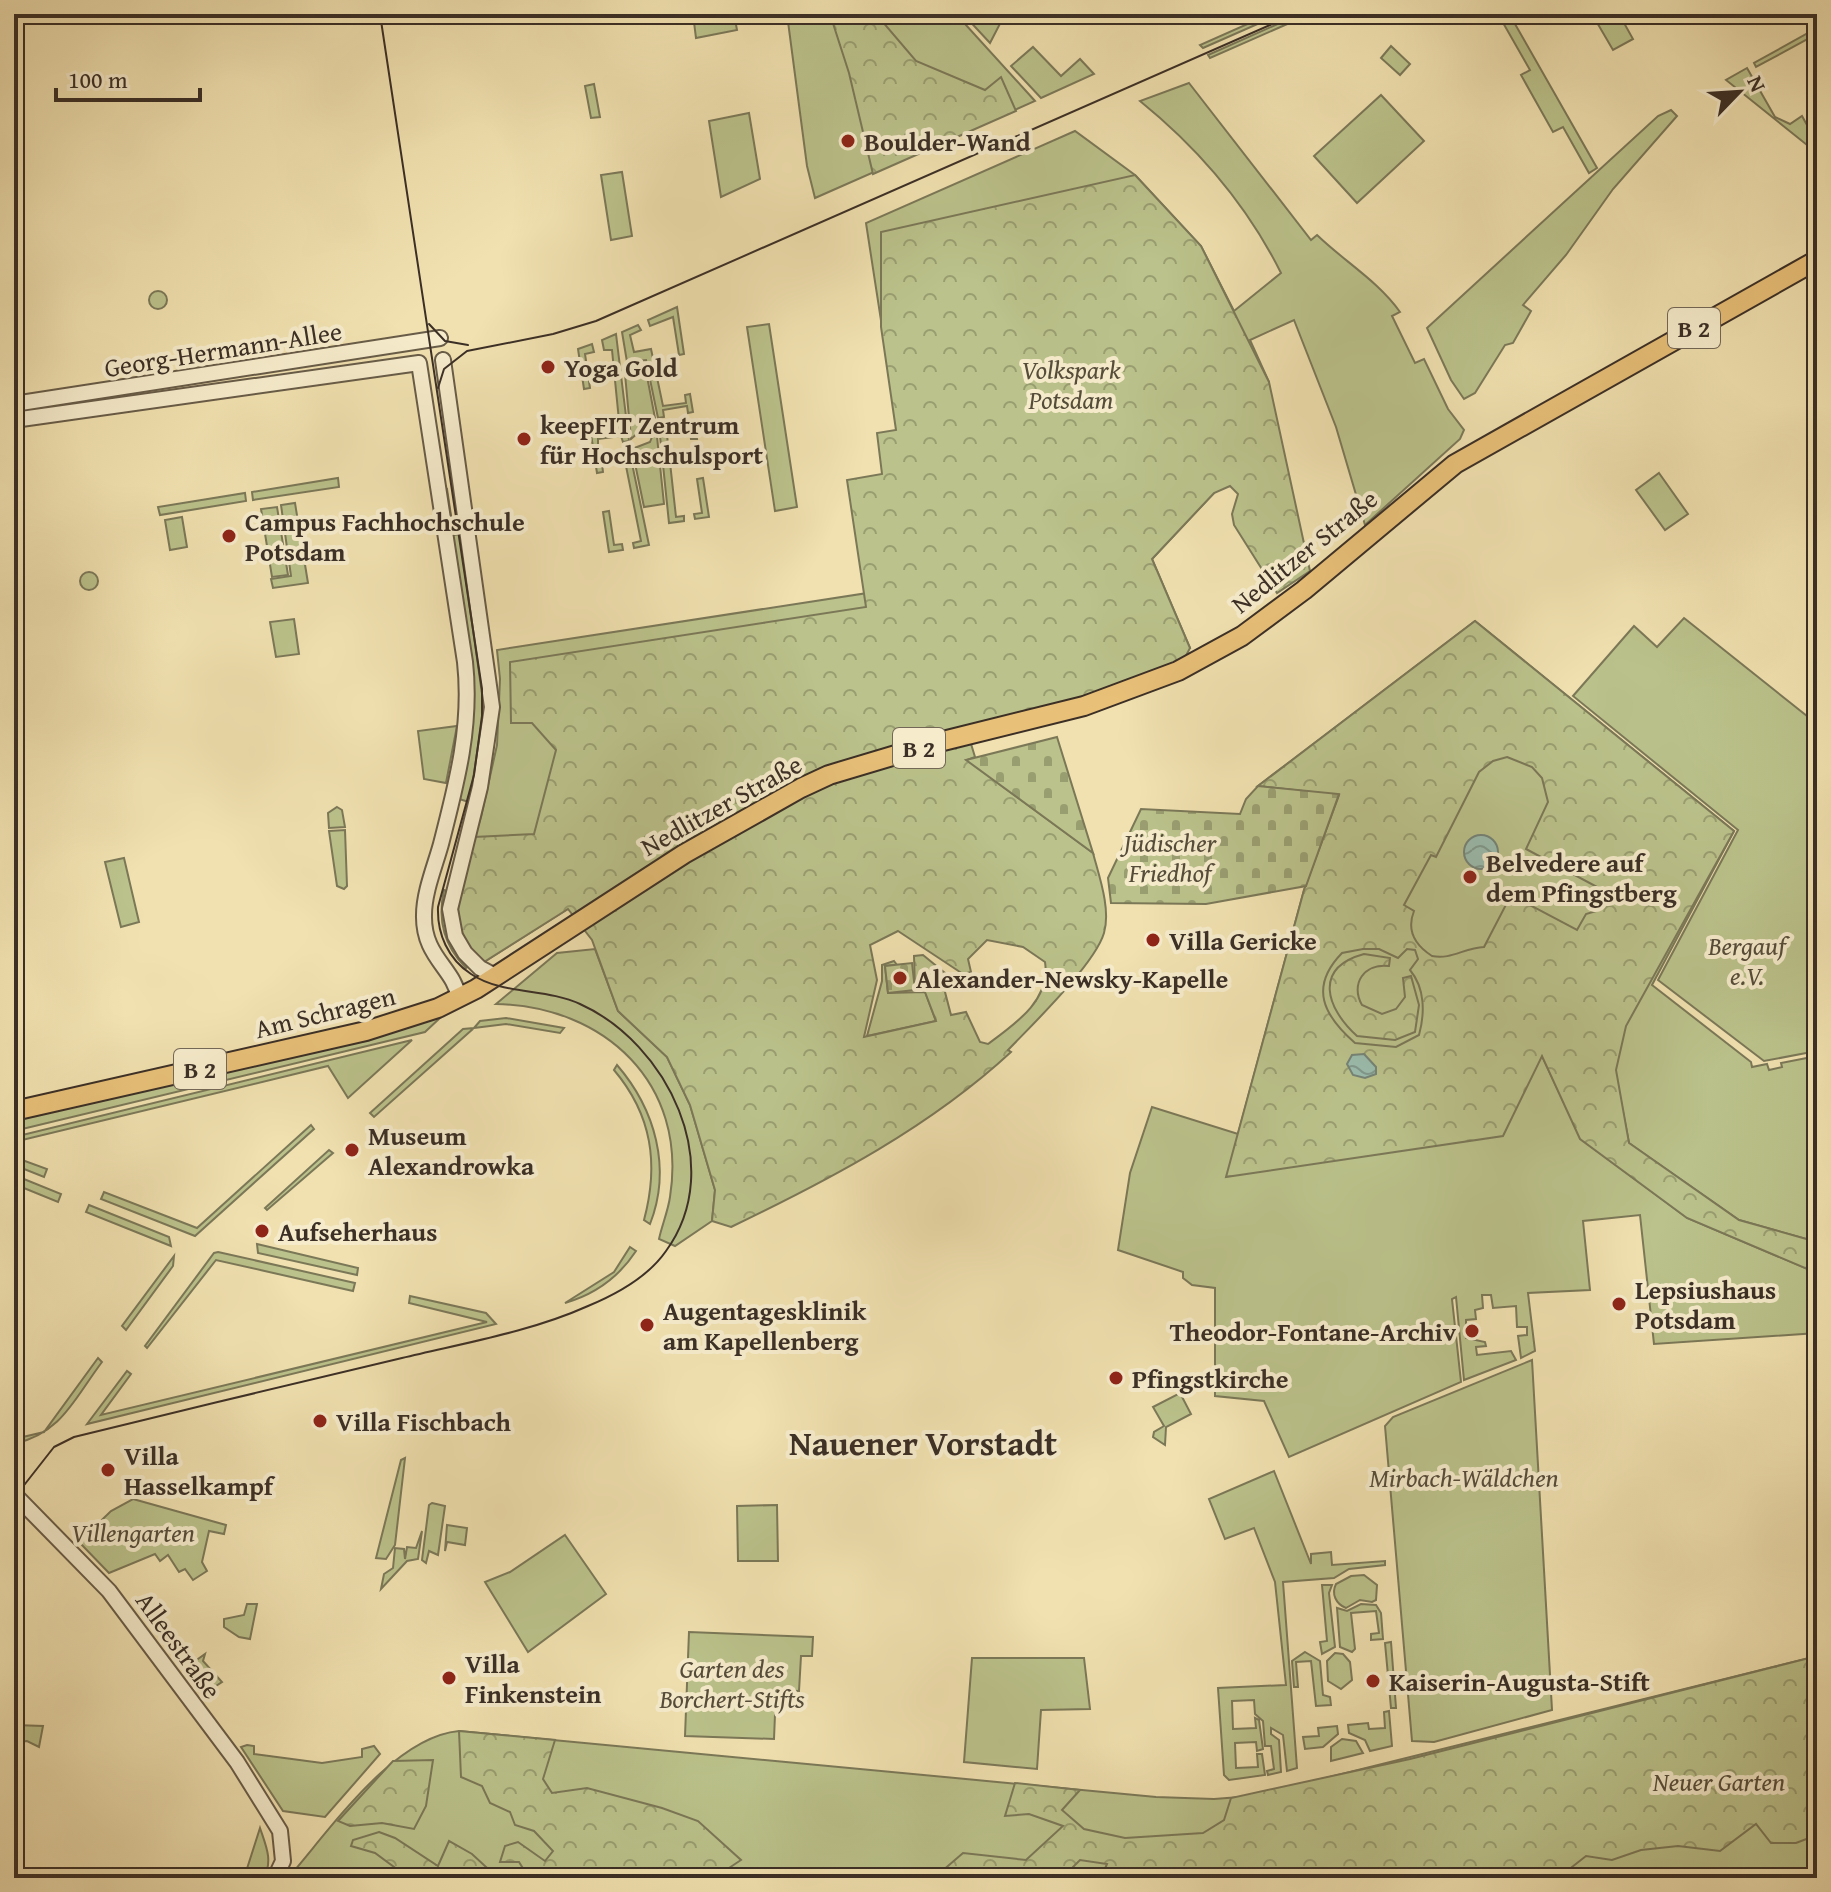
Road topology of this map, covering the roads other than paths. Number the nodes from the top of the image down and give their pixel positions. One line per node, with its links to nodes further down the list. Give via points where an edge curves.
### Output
1 (1817, 260): 6 (main road, Nedlitzer Straße / B 2, via 1455,464 1304,590 1242,636 1188,666 1084,706 829,775 671,861)
2 (440, 338): 4 (street, Georg-Hermann-Allee)
3 (443, 360): 6 (street, via 492,707 480,787 451,894 451,919 465,953)
4 (14, 404)
5 (14, 420): 7 (street, Georg-Hermann-Allee, via 419,363 468,706 463,754 424,920 431,950)
6 (495, 976): 7 (main road, Nedlitzer Straße / B 2)
7 (459, 998): 8 (main road, Am Schragen / B 2, via 366,1031)
8 (14, 1111)
9 (15, 1494): 10 (street, Alleestraße, via 76,1554 142,1633 237,1762 283,1841 283,1861)
10 (275, 1878)

